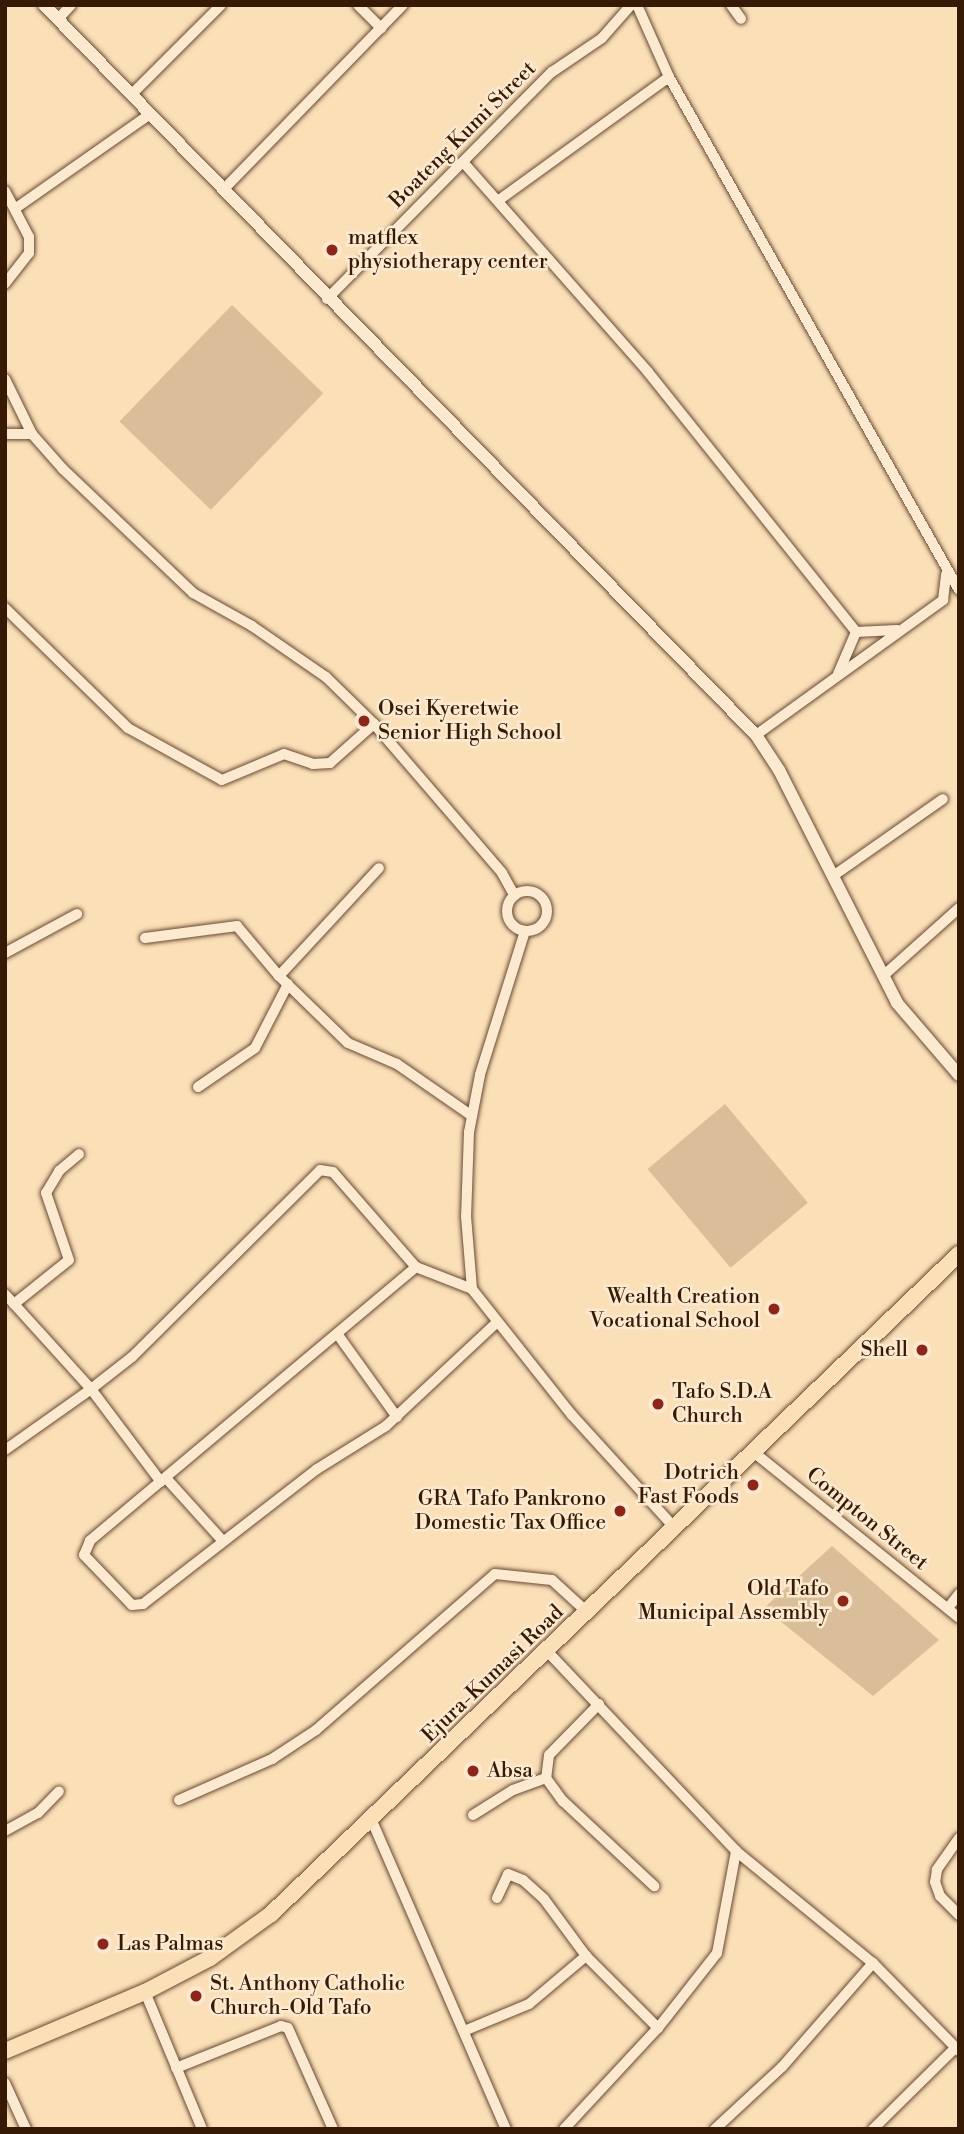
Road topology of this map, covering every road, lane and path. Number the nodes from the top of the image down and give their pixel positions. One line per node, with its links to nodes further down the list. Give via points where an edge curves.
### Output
1 (44, 5): 9 (street)
2 (71, 5): 9 (street)
3 (221, 5): 13 (street)
4 (358, 5): 11 (street)
5 (403, 5): 11 (street)
6 (631, 5): 15 (street, Boateng Kumi Street, via 602,38 552,72)
7 (637, 5): 12 (street)
8 (731, 5): 10 (street)
9 (58, 19): 13 (street)
10 (741, 19)
11 (381, 28): 16 (street)
12 (669, 76): 18 (street); 25 (street, via 811,333 904,487)
13 (131, 95): 14 (street)
14 (150, 114): 16 (street); 19 (street)
15 (463, 162): 18 (street); 21 (street, Boateng Kumi Street)
16 (223, 190): 21 (street)
17 (5, 191): 19 (street)
18 (499, 200): 29 (street, via 648,372)
19 (16, 208): 20 (street, via 29,237 29,254)
20 (5, 284)
21 (327, 299): 32 (street)
22 (5, 379): 24 (street)
23 (5, 434): 24 (street)
24 (32, 434): 31 (street, via 193,593 288,649 326,677)
25 (946, 574): 26 (street); 28 (street, via 943,600)
26 (959, 590)
27 (5, 608): 31 (street, via 128,728 222,780 284,754 313,764 330,762)
28 (899, 630): 29 (street); 30 (street)
29 (856, 632): 30 (street)
30 (837, 676): 32 (street)
31 (374, 724): 36 (street, via 502,873)
32 (756, 736): 35 (street, via 779,770)
33 (943, 799): 35 (street)
34 (379, 868): 42 (street)
35 (833, 876): 43 (street)
36 (515, 896): 39 (street, via 509,917); 39 (street, via 536,893 547,906 544,922)
37 (959, 908): 43 (street)
38 (77, 914): 41 (street)
39 (525, 931): 47 (street, via 480,1075)
40 (145, 938): 42 (street, via 237,926)
41 (5, 953)
42 (279, 976): 44 (street)
43 (883, 976): 45 (street, via 909,1023)
44 (288, 984): 46 (street, via 255,1048); 47 (street, via 348,1043 397,1064)
45 (959, 1075)
46 (198, 1087)
47 (472, 1116): 51 (street, via 466,1216)
48 (79, 1154): 53 (street, via 48,1184 46,1193 69,1260)
49 (958, 1256): 59 (main road, Ejura-Kumasi Road)
50 (416, 1267): 51 (street); 55 (street); 56 (street, via 333,1172 320,1170 132,1357)
51 (472, 1289): 54 (street)
52 (5, 1294): 53 (street)
53 (14, 1304): 56 (street)
54 (495, 1324): 57 (street); 61 (street)
55 (338, 1335): 57 (street); 60 (street)
56 (91, 1389): 58 (street); 60 (street)
57 (397, 1416): 62 (street)
58 (5, 1450)
59 (751, 1450): 61 (main road, Ejura-Kumasi Road); 64 (street, Compton Street)
60 (163, 1480): 62 (street); 62 (street, via 85,1548 87,1559 132,1605 143,1604)
61 (674, 1527): 65 (main road, Ejura-Kumasi Road)
62 (222, 1540)
63 (959, 1594): 64 (street)
64 (948, 1608): 66 (street, Compton Street)
65 (587, 1612): 67 (main road, Ejura-Kumasi Road); 71 (street, via 552,1580 495,1574 316,1730 272,1759)
66 (959, 1618)
67 (547, 1651): 68 (street); 73 (main road, Ejura-Kumasi Road)
68 (599, 1704): 69 (street, via 550,1755); 76 (street)
69 (546, 1778): 72 (street, via 513,1790); 77 (street, via 563,1801)
70 (59, 1791): 74 (street, via 38,1813)
71 (179, 1800)
72 (473, 1815)
73 (372, 1821): 82 (main road, Ejura-Kumasi Road, via 243,1937); 84 (street)
74 (5, 1830)
75 (959, 1838): 79 (street, via 937,1870 935,1882 940,1896)
76 (736, 1851): 81 (street); 83 (street, via 717,1953)
77 (654, 1886)
78 (497, 1898): 80 (street, via 508,1874 523,1880 544,1899)
79 (959, 1915)
80 (586, 1956): 83 (street); 84 (street, via 529,2004)
81 (873, 1962): 85 (street); 94 (street, via 782,2067)
82 (145, 1992): 86 (main road, Ejura-Kumasi Road); 87 (street)
83 (658, 2028): 89 (street)
84 (464, 2031): 93 (street)
85 (957, 2049): 95 (street)
86 (5, 2051)
87 (176, 2068): 91 (street); 92 (street, via 281,2026 288,2028)
88 (5, 2083): 90 (street)
89 (571, 2127)
90 (26, 2129)
91 (202, 2129)
92 (333, 2129)
93 (506, 2129)
94 (715, 2129)
95 (873, 2129)

